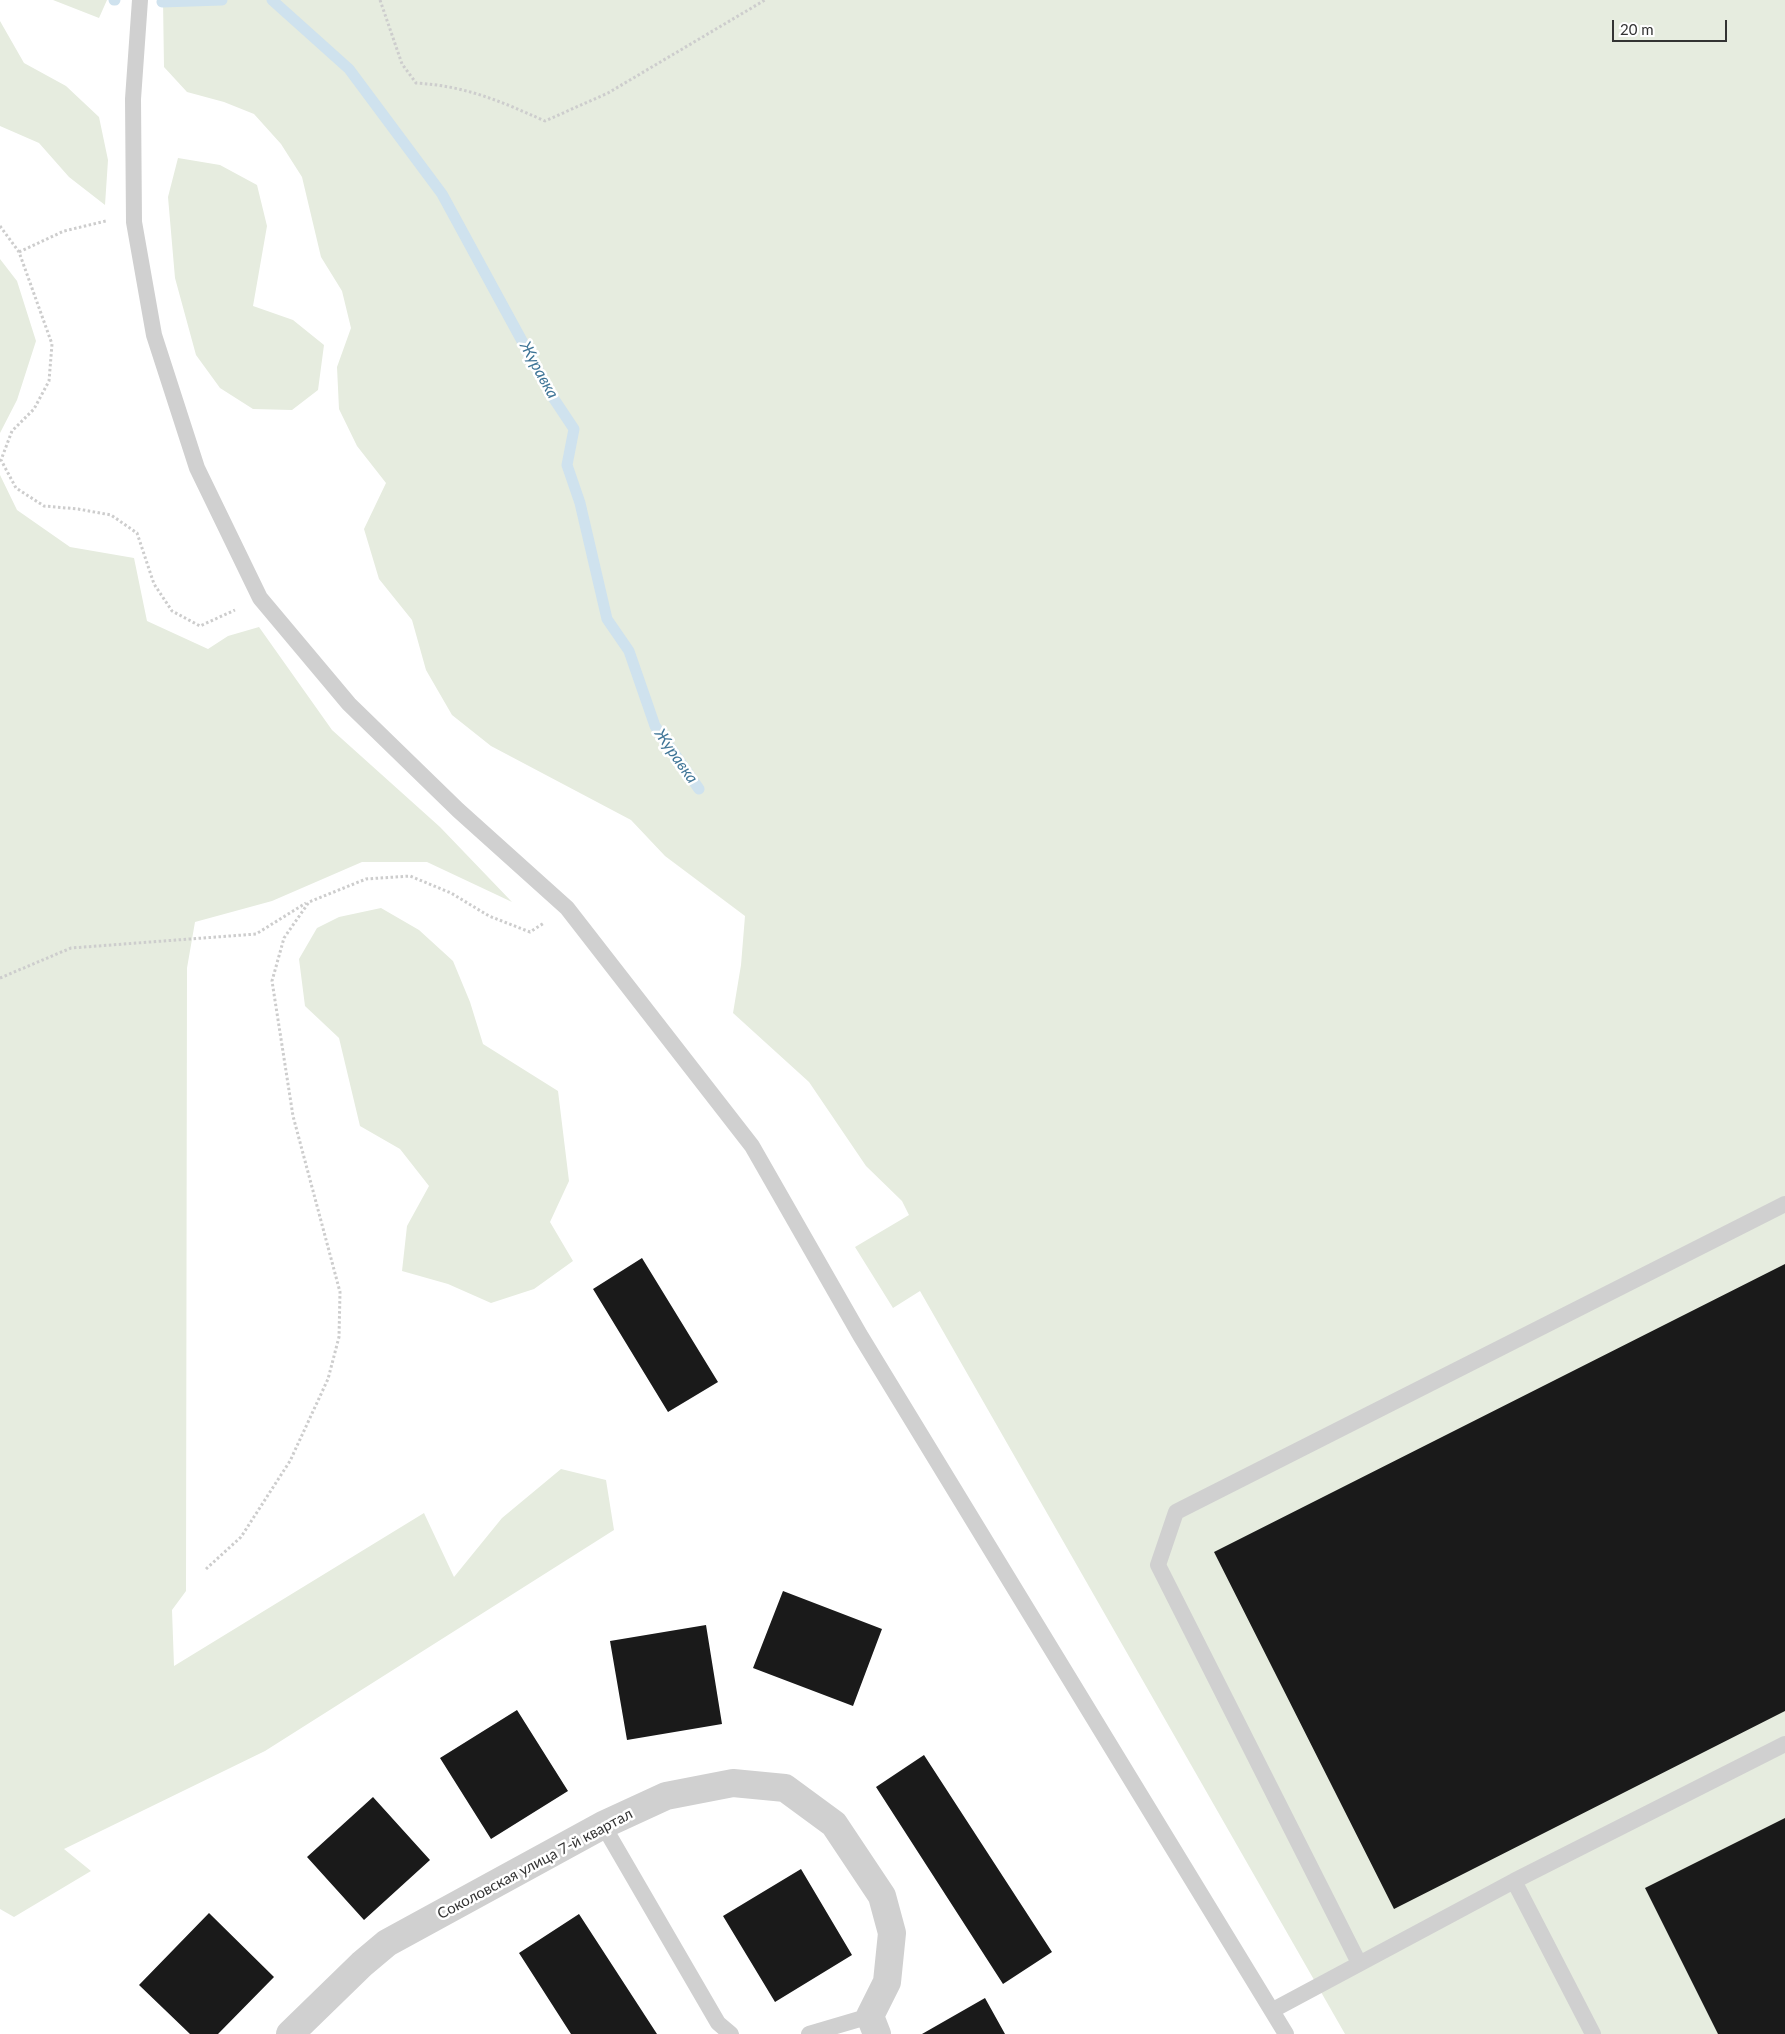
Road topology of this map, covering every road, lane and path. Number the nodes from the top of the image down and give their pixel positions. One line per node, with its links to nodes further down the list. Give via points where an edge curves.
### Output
1 (140, 0): 4 (lane, via 133,99)
2 (380, 0): 3 (path, via 402,64 416,83 443,85 491,97 545,121 608,93)
3 (765, 0)
4 (134, 222): 6 (path, via 109,220 64,231); 7 (lane, via 154,335 198,468)
5 (0, 226): 6 (path)
6 (19, 252): 7 (path, via 52,344 49,381 34,409 12,431 0,460 16,488 44,506 78,508 111,515 137,532 154,584 172,611 200,626)
7 (260, 598): 9 (lane, via 349,704 458,810)
8 (309, 902): 9 (path, via 366,880 410,876 451,893 489,916 530,932); 10 (path, via 256,934 71,948); 12 (path, via 284,938 272,981 293,1116 340,1292 339,1337 328,1379 290,1461 241,1537)
9 (567, 908): 17 (lane, via 752,1146 860,1335)
10 (0, 978)
11 (1785, 1204): 16 (lane, via 1176,1512 1158,1565)
12 (206, 1569)
13 (1785, 1744): 15 (lane)
14 (603, 1824): 18 (street, Соколовская улица 7-й квартал, via 666,1796 733,1783 785,1788 834,1824 882,1896 892,1933 887,1982); 19 (street, Соколовская улица 7-й квартал, via 388,1943); 20 (lane, via 718,2023)
15 (1514, 1881): 16 (lane); 23 (lane)
16 (1359, 1963): 17 (lane)
17 (1273, 2010): 22 (lane)
18 (874, 2025): 21 (lane)
19 (290, 2034)
20 (731, 2034)
21 (808, 2034)
22 (1286, 2034)
23 (1593, 2034)

